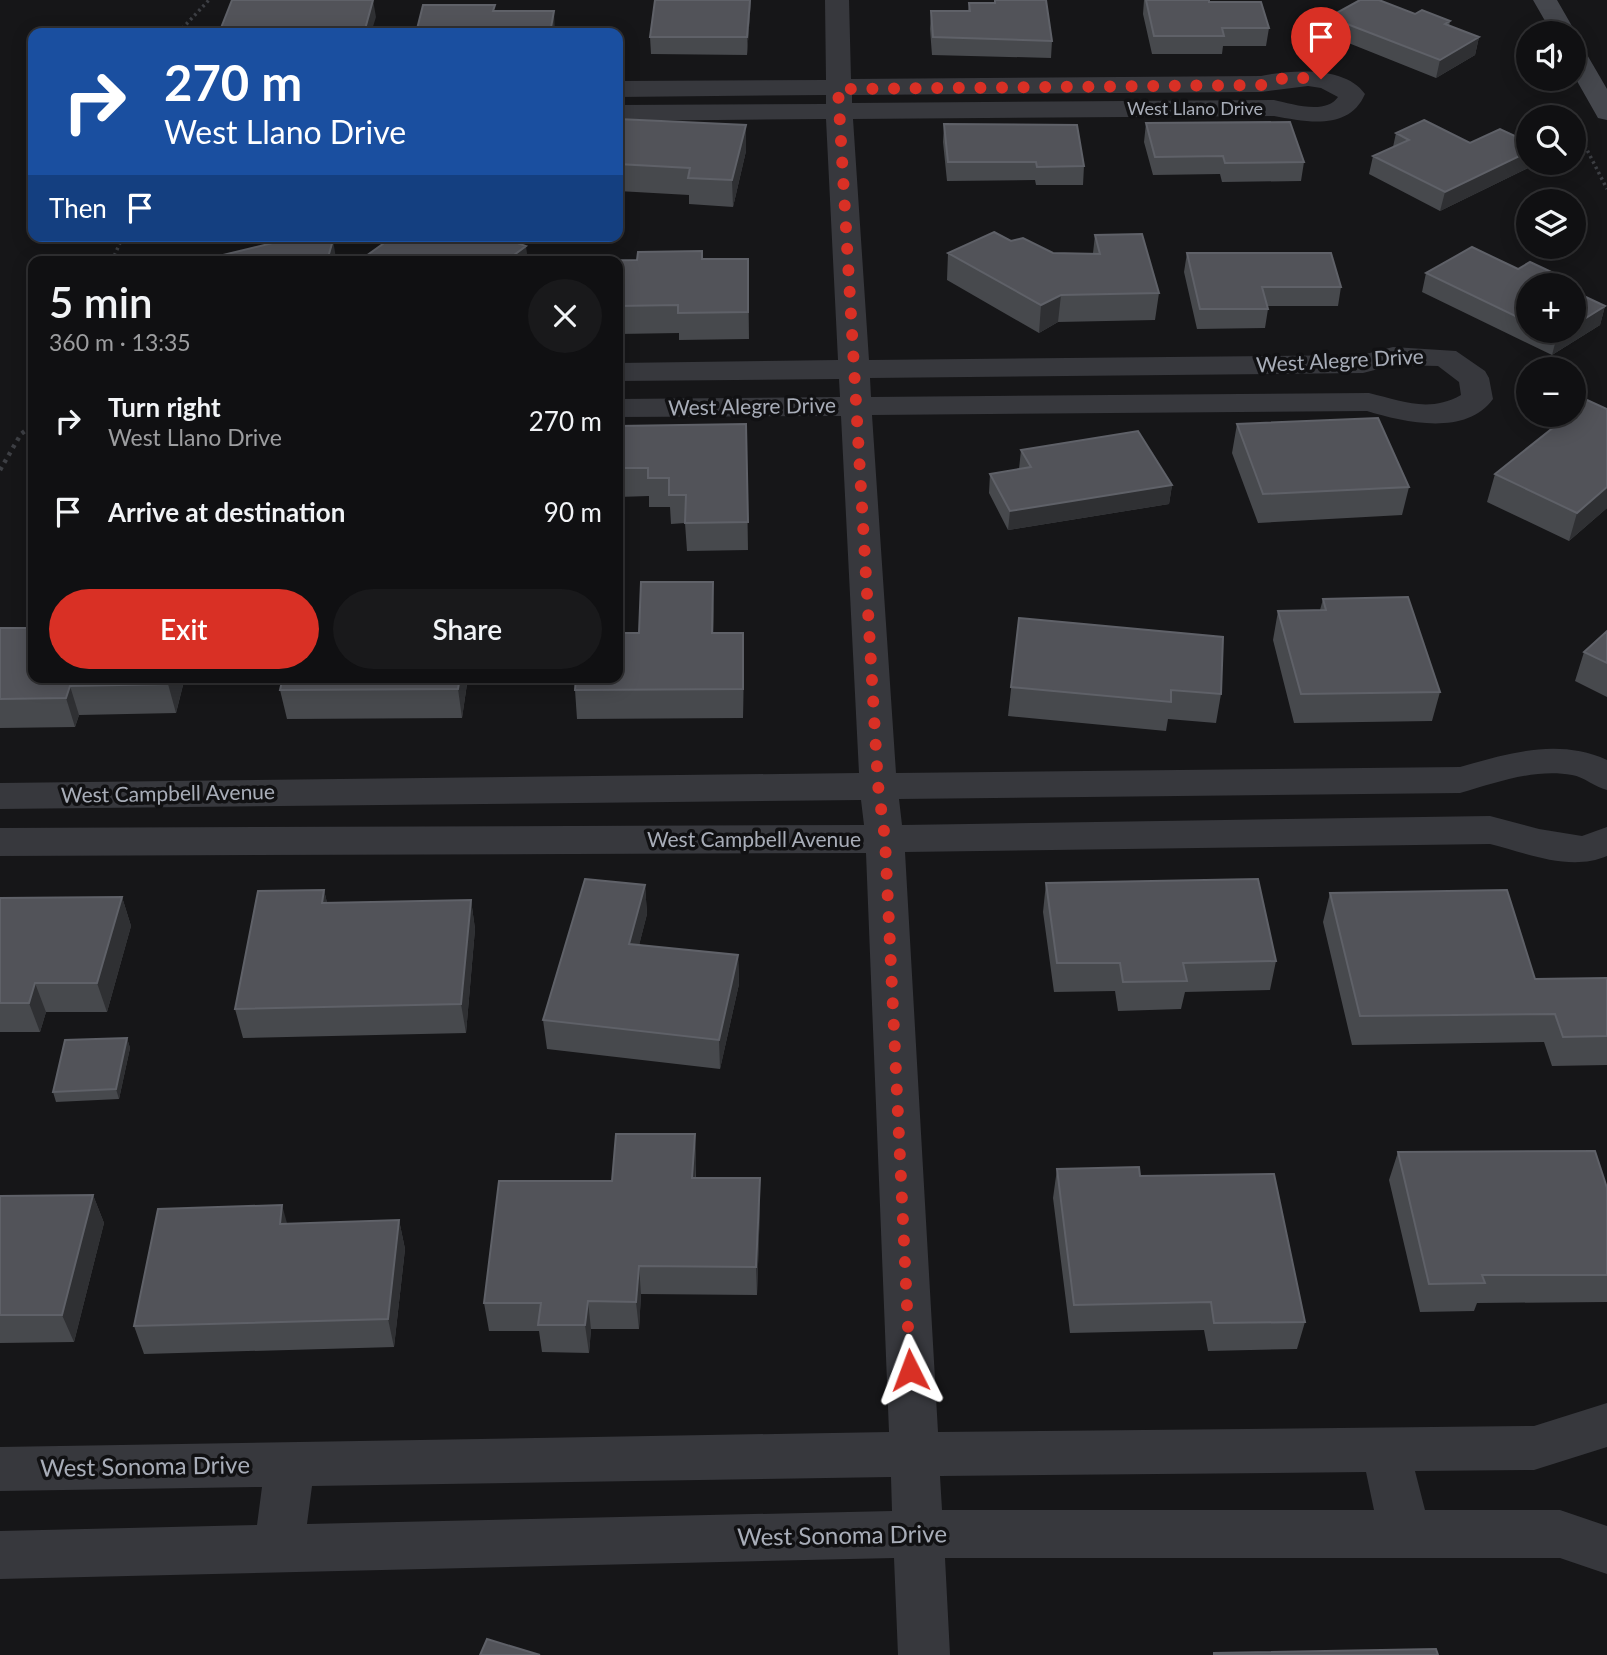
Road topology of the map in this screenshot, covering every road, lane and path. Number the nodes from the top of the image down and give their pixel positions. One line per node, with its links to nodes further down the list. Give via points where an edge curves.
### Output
1 (209, 0): 5 (path)
2 (837, 0): 9 (street)
3 (1545, 0): 4 (main road)
4 (1557, 21)
5 (181, 28)
6 (1586, 74): 10 (main road)
7 (623, 89): 9 (street, West Llano Drive)
8 (1109, 98): 8 (street, West Llano Drive, via 1308,114 1343,109 1352,94 1321,79 1288,77 1261,85); 9 (street, West Llano Drive)
9 (838, 100): 11 (street, West Llano Drive); 16 (street)
10 (1607, 112)
11 (623, 113)
12 (1586, 148): 13 (path)
13 (1607, 189)
14 (1168, 367): 16 (street, West Alegre Drive); 17 (street); 17 (street, West Alegre Drive, via 1363,364 1393,356 1445,357 1474,378 1477,399 1455,413 1413,415 1369,402)
15 (623, 372): 16 (street, West Alegre Drive)
16 (856, 388): 17 (street, West Alegre Drive); 18 (street, West Alegre Drive); 23 (street)
17 (1179, 403)
18 (623, 408)
19 (28, 429): 20 (path)
20 (0, 470)
21 (1607, 776): 22 (street, West Campbell Avenue, via 1551,759 1460,780)
22 (1255, 782): 23 (street, West Campbell Avenue); 26 (street)
23 (878, 785): 24 (street, West Campbell Avenue); 27 (street)
24 (336, 792): 25 (street, West Campbell Avenue); 28 (street)
25 (0, 796)
26 (1268, 834): 27 (street, West Campbell Avenue); 29 (street, West Campbell Avenue, via 1490,830 1585,850)
27 (885, 839): 28 (street, West Campbell Avenue); 33 (street)
28 (324, 841): 30 (street, West Campbell Avenue)
29 (1607, 841)
30 (0, 842)
31 (1607, 1424): 32 (street, West Sonoma Drive, via 1534,1448)
32 (1385, 1450): 33 (street, West Sonoma Drive); 37 (street)
33 (914, 1454): 34 (street, West Sonoma Drive); 36 (street)
34 (290, 1465): 35 (street, West Sonoma Drive); 38 (street)
35 (0, 1469)
36 (918, 1534): 37 (street, West Sonoma Drive); 38 (street, West Sonoma Drive); 41 (street)
37 (1405, 1534): 39 (street, West Sonoma Drive, via 1560,1534)
38 (279, 1549): 40 (street, West Sonoma Drive)
39 (1607, 1550)
40 (0, 1555)
41 (924, 1655)

